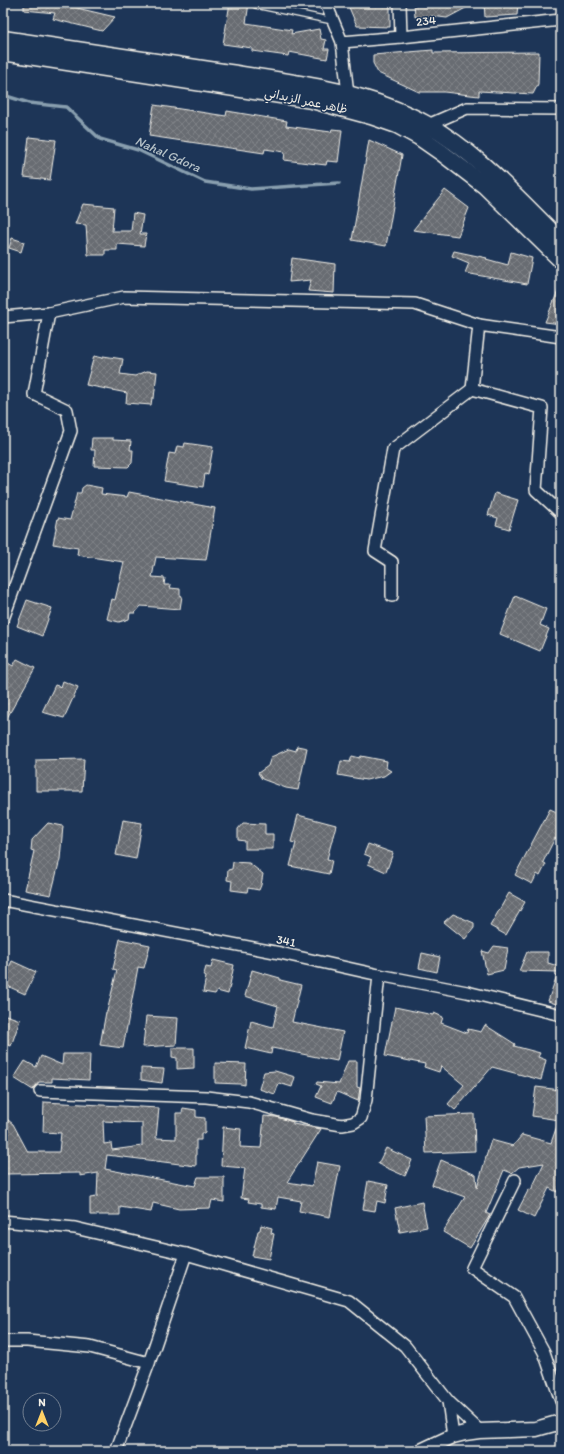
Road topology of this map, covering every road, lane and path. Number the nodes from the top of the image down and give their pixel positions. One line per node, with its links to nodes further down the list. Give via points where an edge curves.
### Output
1 (324, 3): 5 (street)
2 (400, 3): 6 (street)
3 (256, 5): 5 (lane)
4 (561, 20): 6 (street, 234)
5 (334, 21): 8 (street)
6 (401, 37): 8 (street, 234)
7 (3, 39): 10 (main road, ظاهر عمر الزيداني, via 279,80)
8 (342, 42): 10 (street)
9 (3, 52): 14 (main road, ظاهر عمر الزيداني, via 312,100 390,123 442,152 484,186)
10 (348, 94): 12 (main road, ظاهر عمر الزيداني, via 379,103)
11 (561, 109): 12 (street, via 467,108)
12 (428, 126): 13 (main road, ظاهر عمر الزيداني, via 483,166)
13 (561, 241)
14 (561, 260)
15 (49, 312): 16 (street); 17 (street, via 124,297 415,304); 22 (street, via 34,394 67,410 71,431)
16 (3, 317)
17 (479, 325): 18 (street); 19 (street)
18 (561, 337)
19 (472, 389): 20 (street, via 542,408 536,490); 21 (street, via 393,449 375,551 392,562)
20 (561, 513)
21 (392, 596)
22 (3, 619)
23 (3, 900): 24 (street, 341, via 280,953)
24 (379, 975): 25 (street, 341, via 467,992); 26 (street, via 366,1100 361,1118 353,1123 342,1125 312,1120 249,1102 220,1099)
25 (561, 1015)
26 (40, 1091)
27 (515, 1180): 33 (street, via 472,1268 514,1297 544,1352)
28 (3, 1221): 29 (street, via 75,1228)
29 (186, 1254): 31 (street); 32 (street, via 349,1301 405,1346)
30 (3, 1341): 31 (street, via 90,1347)
31 (149, 1363): 37 (street)
32 (448, 1401): 35 (street); 36 (street)
33 (561, 1401)
34 (561, 1422): 35 (street, via 536,1430)
35 (480, 1431): 36 (street)
36 (453, 1436): 38 (street)
37 (116, 1451)
38 (421, 1451)

